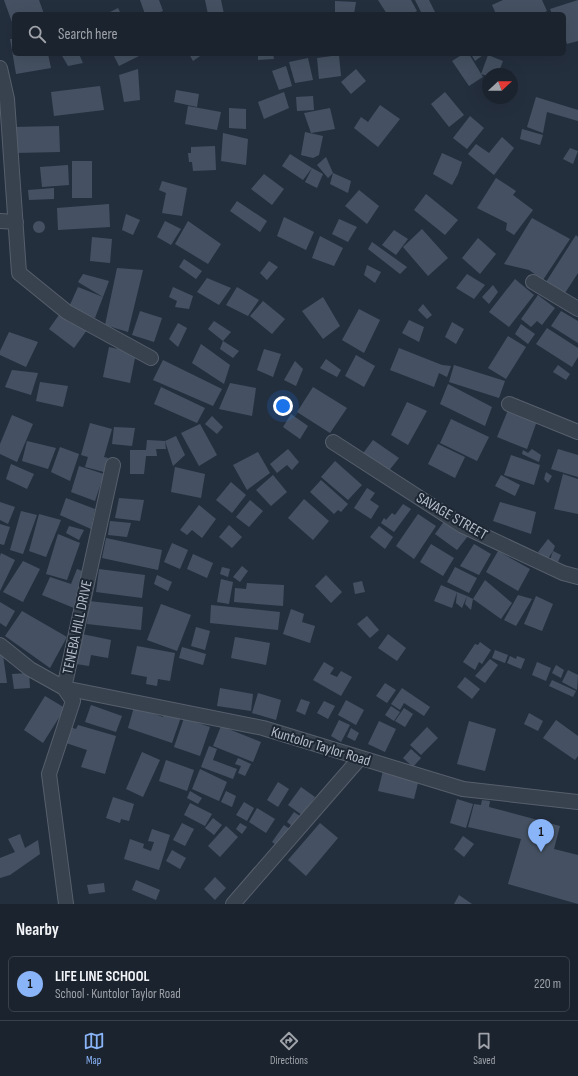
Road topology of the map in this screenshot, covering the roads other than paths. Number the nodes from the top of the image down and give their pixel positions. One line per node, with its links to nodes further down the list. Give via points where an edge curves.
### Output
1 (0, 68): 3 (street, via 7,99)
2 (0, 221): 3 (street)
3 (16, 222): 6 (street, via 19,273 67,312)
4 (533, 282): 5 (street)
5 (578, 309)
6 (151, 358)
7 (510, 404): 8 (street)
8 (578, 432)
9 (332, 442): 11 (street, SAVAGE STREET, via 463,526 563,573)
10 (113, 465): 13 (street, TENEBA HILL DRIVE)
11 (578, 577)
12 (0, 645): 13 (street, Kuntolor Taylor Road, via 30,669)
13 (64, 688): 14 (street, Kuntolor Taylor Road, via 263,728); 16 (street, TENEBA HILL DRIVE, via 73,701 49,774)
14 (360, 758): 15 (street, Kuntolor Taylor Road, via 463,789); 17 (street)
15 (578, 802)
16 (66, 904)
17 (233, 904)

